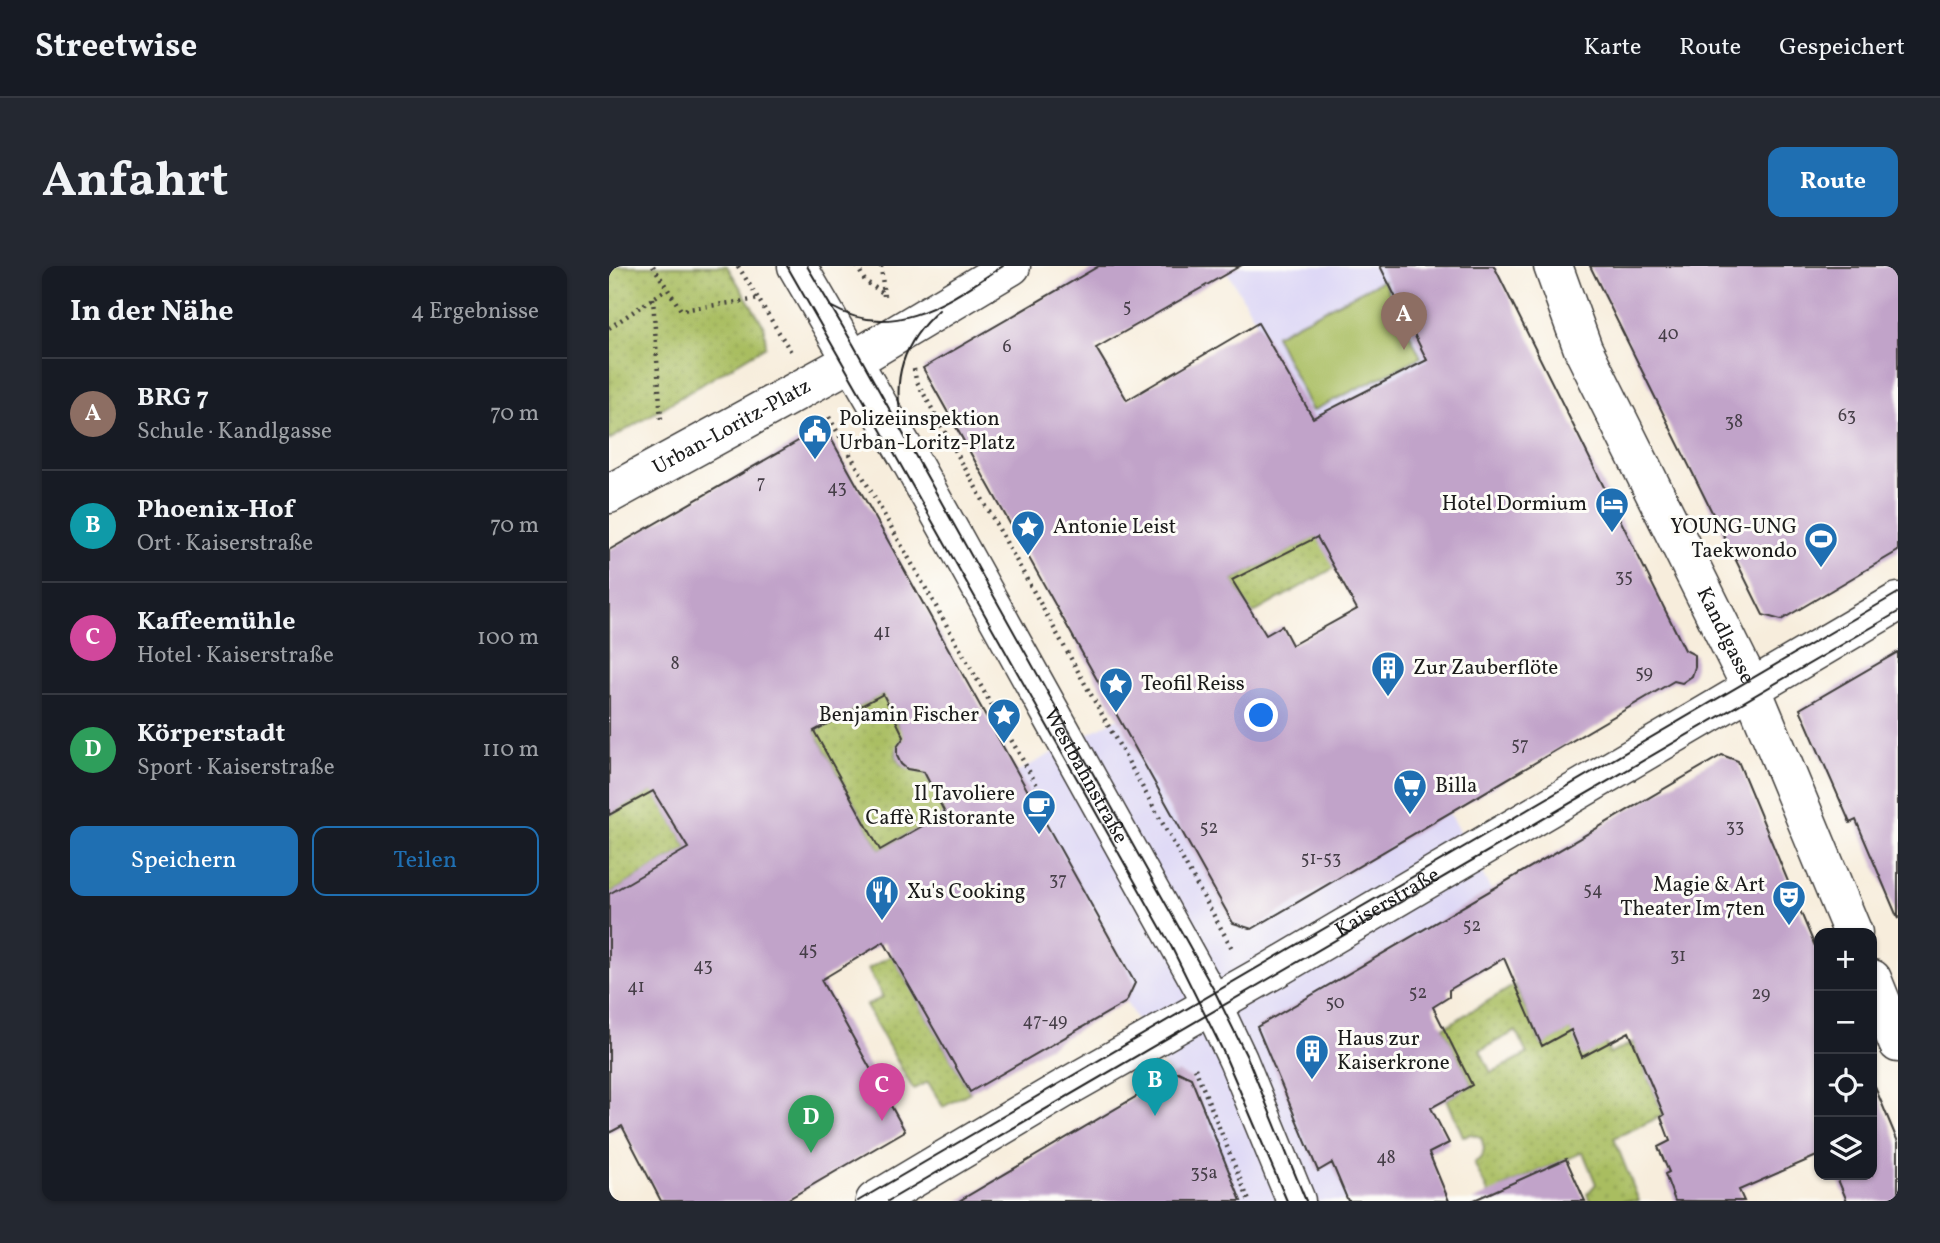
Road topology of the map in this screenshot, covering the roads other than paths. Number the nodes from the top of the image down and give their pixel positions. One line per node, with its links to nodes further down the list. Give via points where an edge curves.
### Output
1 (797, 266): 4 (street)
2 (1011, 266): 4 (street, Urban-Loritz-Platz)
3 (1553, 266): 7 (street, Kandlgasse, via 1583,349)
4 (854, 360): 5 (street, Urban-Loritz-Platz); 10 (street, Westbahnstraße)
5 (609, 494)
6 (1898, 602): 7 (street, Kaiserstraße)
7 (1751, 687): 8 (street, Kandlgasse); 10 (street, Kaiserstraße)
8 (1851, 928)
9 (1877, 991): 11 (street)
10 (1212, 1003): 12 (street, Kaiserstraße); 13 (street, Westbahnstraße)
11 (1898, 1043)
12 (875, 1201)
13 (1296, 1201)

